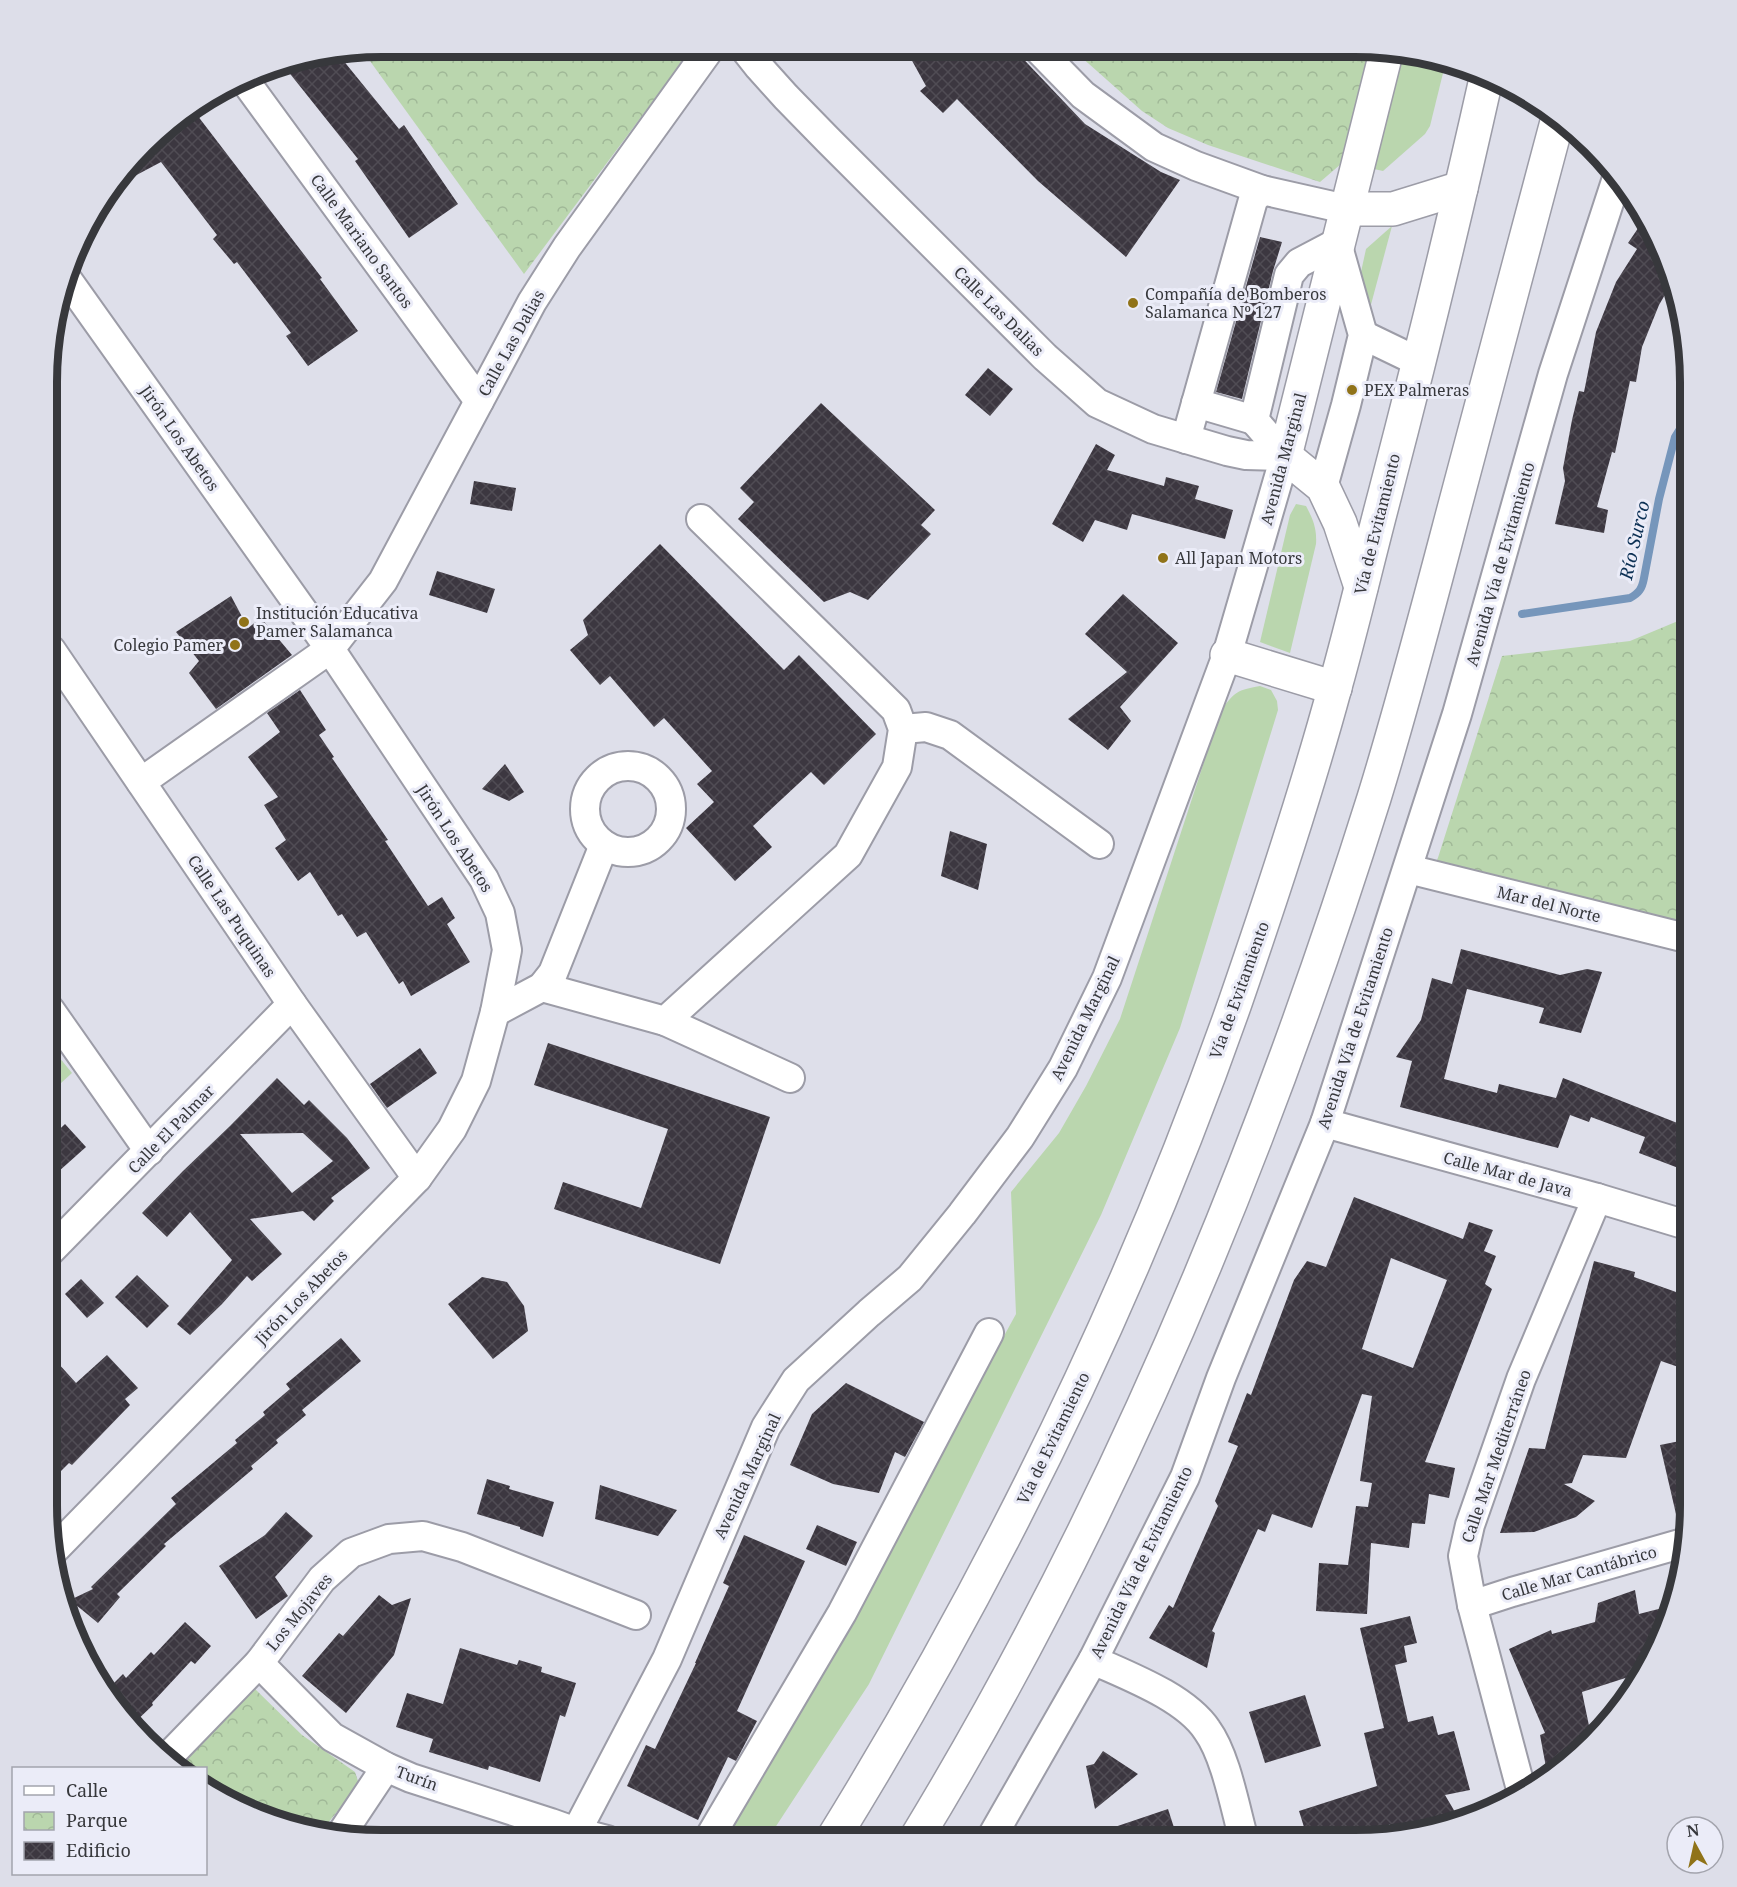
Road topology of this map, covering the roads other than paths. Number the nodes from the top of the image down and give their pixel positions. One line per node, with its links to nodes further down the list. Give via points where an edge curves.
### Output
1 (704, 57): 16 (street, Calle Las Dalias, via 567,246)
2 (751, 57): 19 (street, Calle Las Dalias, via 828,140 1045,357 1097,403 1153,429)
3 (1046, 57): 10 (street, via 1083,95 1154,147)
4 (1385, 59): 11 (main road, Avenida Marginal)
5 (1485, 84): 9 (main road, Vía de Evitamiento)
6 (248, 86): 16 (street, Calle Mariano Santos)
7 (1556, 126): 61 (main road, via 1412,666 1334,922 1290,1046 1182,1323 1125,1445 995,1702)
8 (1615, 186): 32 (street, Avenida Vía de Evitamiento, via 1553,374 1458,714)
9 (1461, 188): 11 (main road, via 1393,209); 15 (main road, Vía de Evitamiento)
10 (1262, 190): 11 (street); 17 (street, via 1253,201)
11 (1346, 209): 12 (main road, Avenida Marginal)
12 (1337, 243): 14 (street); 18 (street, via 1299,263 1289,275); 20 (main road, Avenida Marginal)
13 (72, 285): 24 (street, Jirón Los Abetos)
14 (1363, 335): 15 (street); 21 (street)
15 (1419, 362): 23 (main road, Vía de Evitamiento)
16 (478, 400): 24 (street, Calle Las Dalias, via 383,581)
17 (1196, 403): 18 (street); 19 (street)
18 (1254, 420): 20 (street)
19 (1186, 439): 20 (street, Calle Las Dalias, via 1246,455)
20 (1285, 456): 21 (main road); 25 (street, Avenida Marginal)
21 (1323, 487): 23 (main road)
22 (701, 519): 28 (street, via 896,710)
23 (1361, 586): 27 (main road, Vía de Evitamiento)
24 (330, 649): 29 (street, Calle Las Dalias); 36 (street, Jirón Los Abetos, via 484,879 500,914 507,950)
25 (1227, 655): 27 (main road); 58 (street, Avenida Marginal, via 1107,978 1063,1068 1020,1137 910,1278 796,1380 766,1427 667,1659)
26 (57, 659): 29 (street, Calle Las Puquinas)
27 (1335, 688): 60 (main road, Vía de Evitamiento, via 1233,1008 1134,1260 1046,1455 991,1563 888,1749)
28 (903, 729): 30 (street, via 926,727 950,735); 38 (street, via 897,766 848,855)
29 (141, 782): 35 (street, Calle Las Puquinas)
30 (1099, 844)
31 (604, 845): 34 (street, via 553,973)
32 (1407, 870): 33 (street, Mar del Norte); 40 (street, Avenida Vía de Evitamiento)
33 (1680, 937)
34 (542, 987): 36 (street); 38 (street)
35 (292, 1004): 41 (street, Calle El Palmar); 42 (street, Calle Las Puquinas)
36 (495, 1012): 42 (street, Jirón Los Abetos, via 476,1081 452,1129)
37 (57, 1020): 41 (street)
38 (665, 1021): 39 (street)
39 (790, 1078)
40 (1325, 1124): 43 (street, Calle Mar de Java); 51 (street, Avenida Vía de Evitamiento, via 1221,1378 1185,1477)
41 (149, 1151): 45 (street, Calle El Palmar)
42 (417, 1178): 47 (street, Jirón Los Abetos)
43 (1597, 1198): 44 (street, Calle Mar de Java); 49 (street, Calle Mar Mediterráneo, via 1521,1379 1470,1525 1463,1556)
44 (1680, 1223)
45 (57, 1244)
46 (989, 1333): 59 (street, via 842,1613)
47 (60, 1544)
48 (1677, 1545): 49 (street, Calle Mar Cantábrico)
49 (1472, 1605): 55 (street, Calle Mar Mediterráneo)
50 (636, 1615): 52 (street, Los Mojaves, via 462,1547 423,1536 389,1539 351,1553 322,1579)
51 (1093, 1659): 62 (street, Avenida Vía de Evitamiento); 63 (street, via 1175,1700 1200,1720 1220,1755)
52 (259, 1663): 53 (street, Los Mojaves); 54 (street, Turín, via 332,1737)
53 (172, 1753)
54 (386, 1767): 56 (street); 57 (street, Turín, via 551,1822)
55 (1520, 1786)
56 (346, 1828)
57 (564, 1830)
58 (577, 1830)
59 (714, 1830)
60 (838, 1830)
61 (921, 1830)
62 (996, 1830)
63 (1242, 1830)

